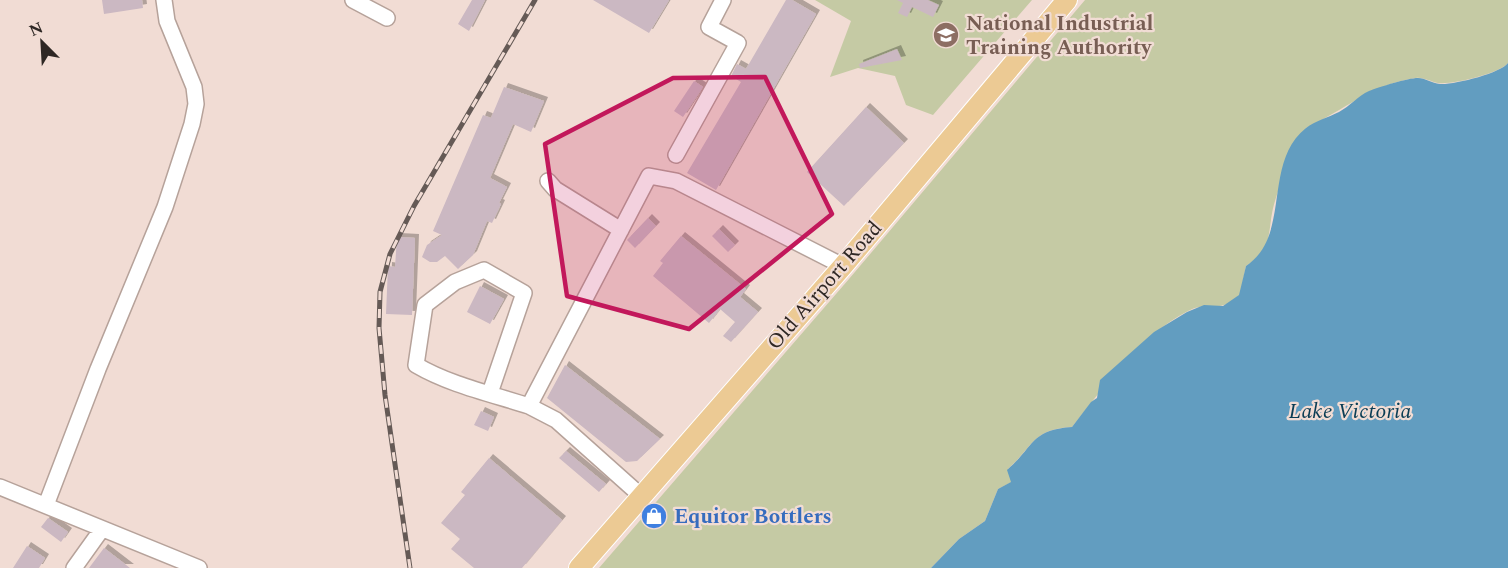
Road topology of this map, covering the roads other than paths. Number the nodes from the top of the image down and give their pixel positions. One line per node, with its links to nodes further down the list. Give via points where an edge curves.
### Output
1 (164, 0): 14 (street, via 167,21 194,87 192,124 165,207)
2 (353, 0): 5 (street)
3 (723, 0): 6 (street, via 709,27 738,43)
4 (1067, 0): 9 (main road, Old Airport Road)
5 (387, 18)
6 (676, 155)
7 (548, 181): 8 (street)
8 (621, 230): 9 (street, via 649,176 676,181); 11 (street)
9 (843, 266): 13 (main road, Old Airport Road)
10 (490, 393): 10 (street, via 430,374 416,365 425,305 455,282 484,270 524,293); 11 (street)
11 (529, 406): 13 (street, via 556,420)
12 (0, 486): 14 (street)
13 (640, 495): 18 (main road, Old Airport Road)
14 (46, 505): 15 (street)
15 (102, 530): 16 (street); 17 (street)
16 (74, 568)
17 (199, 568)
18 (579, 568)

